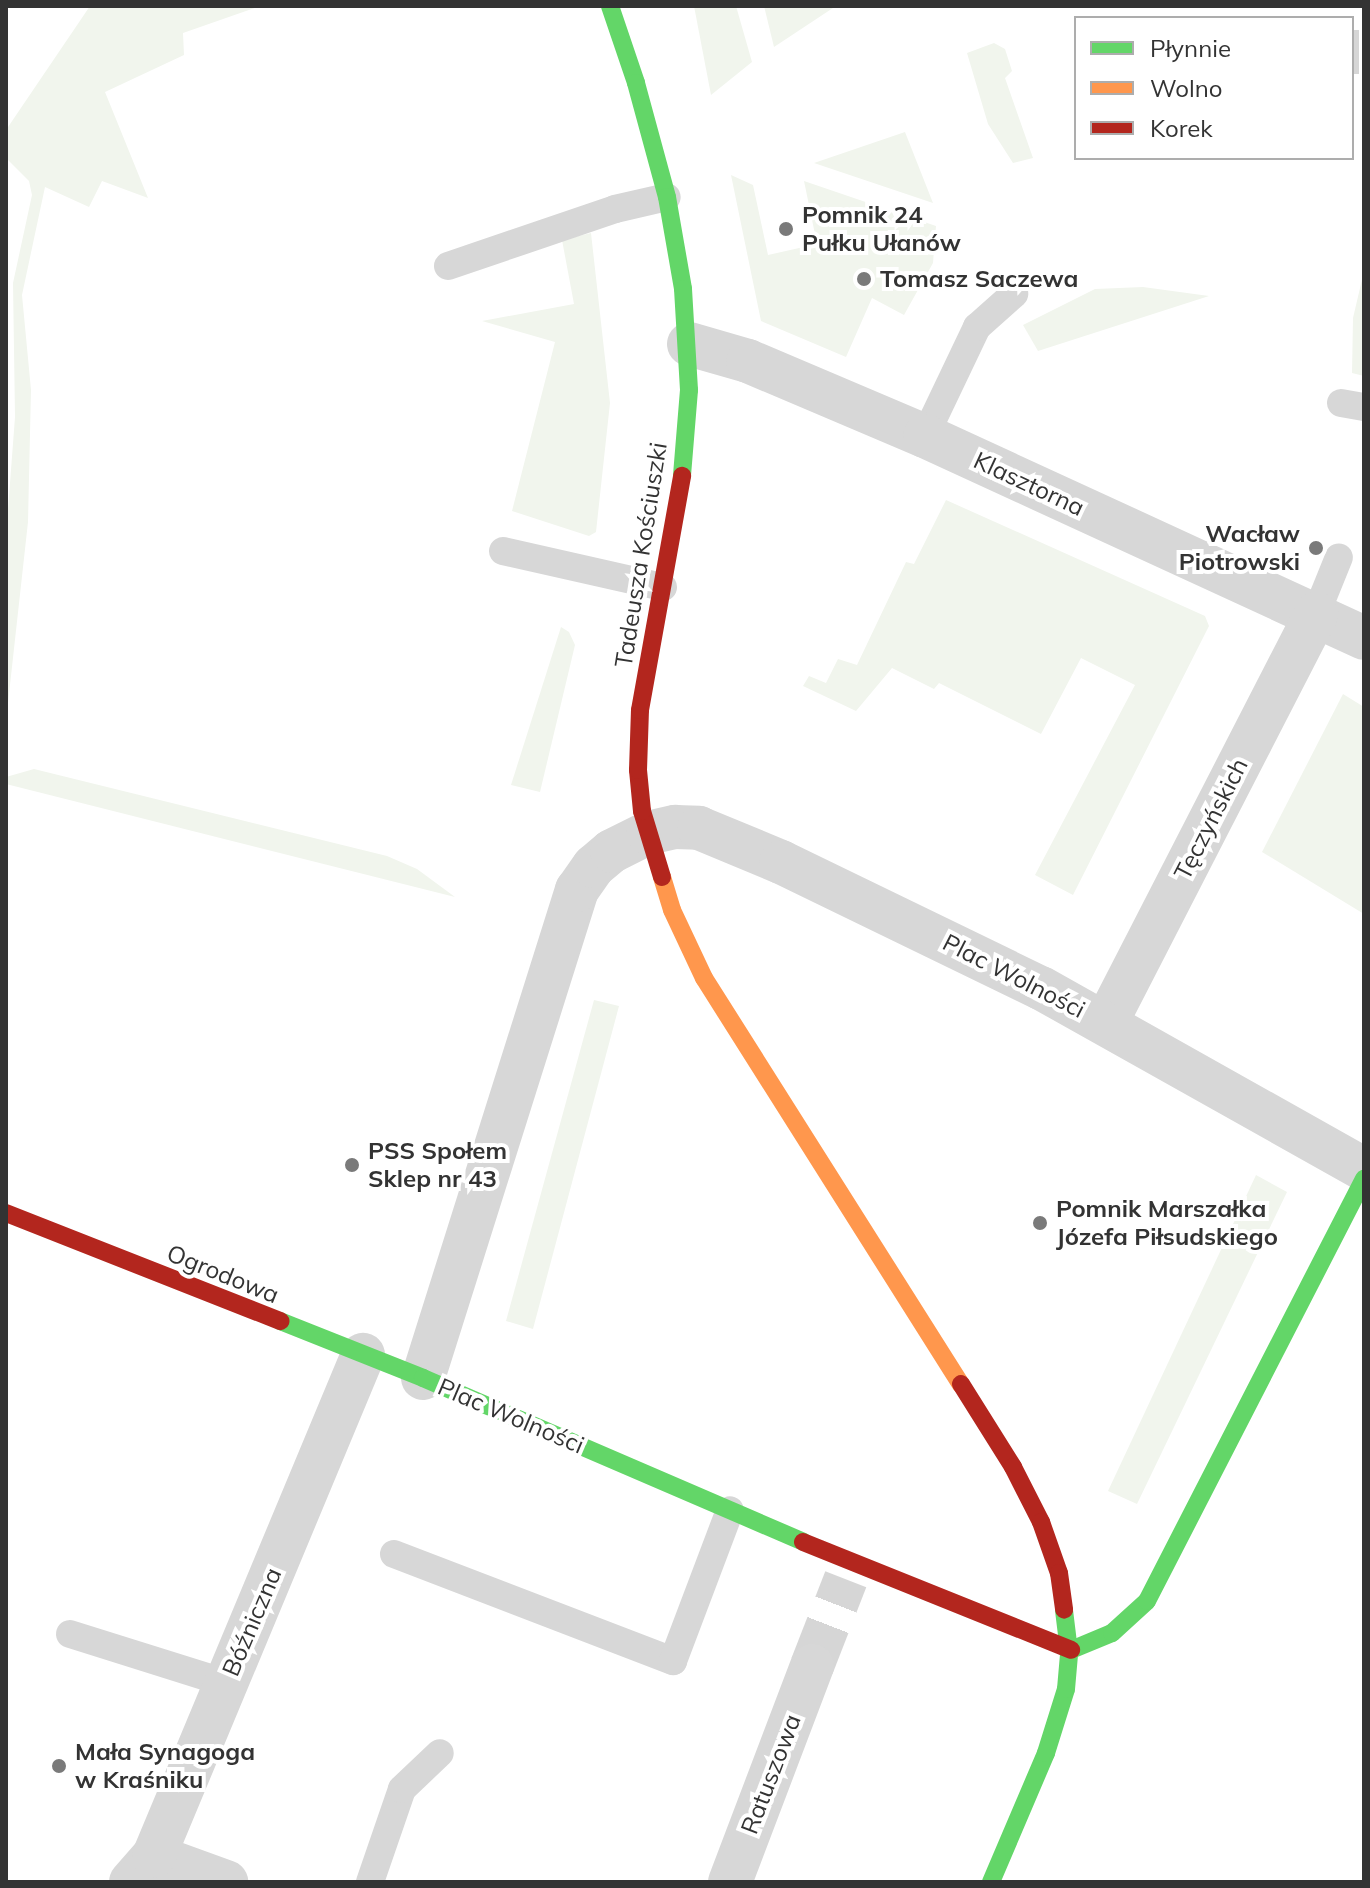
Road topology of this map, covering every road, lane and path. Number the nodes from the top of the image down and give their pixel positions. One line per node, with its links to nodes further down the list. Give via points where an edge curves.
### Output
1 (610, 6): 2 (street, Tadeusza Kościuszki)
2 (667, 197): 3 (lane, via 615,209); 5 (street, Tadeusza Kościuszki)
3 (448, 266)
4 (1014, 294): 6 (lane, via 977,327)
5 (689, 344): 6 (street, Klasztorna, via 748,361); 9 (street, Tadeusza Kościuszki, via 680,496)
6 (925, 436): 10 (street, Klasztorna)
7 (503, 551): 9 (lane)
8 (1339, 557): 10 (lane)
9 (663, 587): 12 (street, Tadeusza Kościuszki, via 638,740)
10 (1316, 614): 11 (street, Klasztorna); 13 (street, Tęczyńskich)
11 (1364, 638)
12 (648, 833): 13 (street, Plac Wolności, via 699,828 740,845); 18 (street, Plac Wolności, via 612,851 577,890); 22 (street, via 672,910 704,978 1020,1481 1059,1573)
13 (1106, 1023): 14 (street, Plac Wolności)
14 (1364, 1169)
15 (1364, 1179): 22 (street, via 1147,1601 1112,1633)
16 (6, 1213): 17 (street, Ogrodowa)
17 (363, 1355): 18 (street, Ogrodowa); 24 (street, Bóźniczna)
18 (423, 1378): 19 (street, Plac Wolności)
19 (730, 1510): 20 (lane, via 673,1661); 22 (street, Plac Wolności, via 849,1571)
20 (394, 1554)
21 (70, 1634): 24 (lane)
22 (1069, 1651): 30 (street, via 1066,1689 1053,1734)
23 (812, 1666): 29 (street, Ratuszowa)
24 (226, 1683): 26 (street, Bóźniczna)
25 (440, 1753): 28 (lane, via 402,1789)
26 (142, 1869): 27 (street)
27 (226, 1882)
28 (370, 1882)
29 (730, 1882)
30 (991, 1882)

